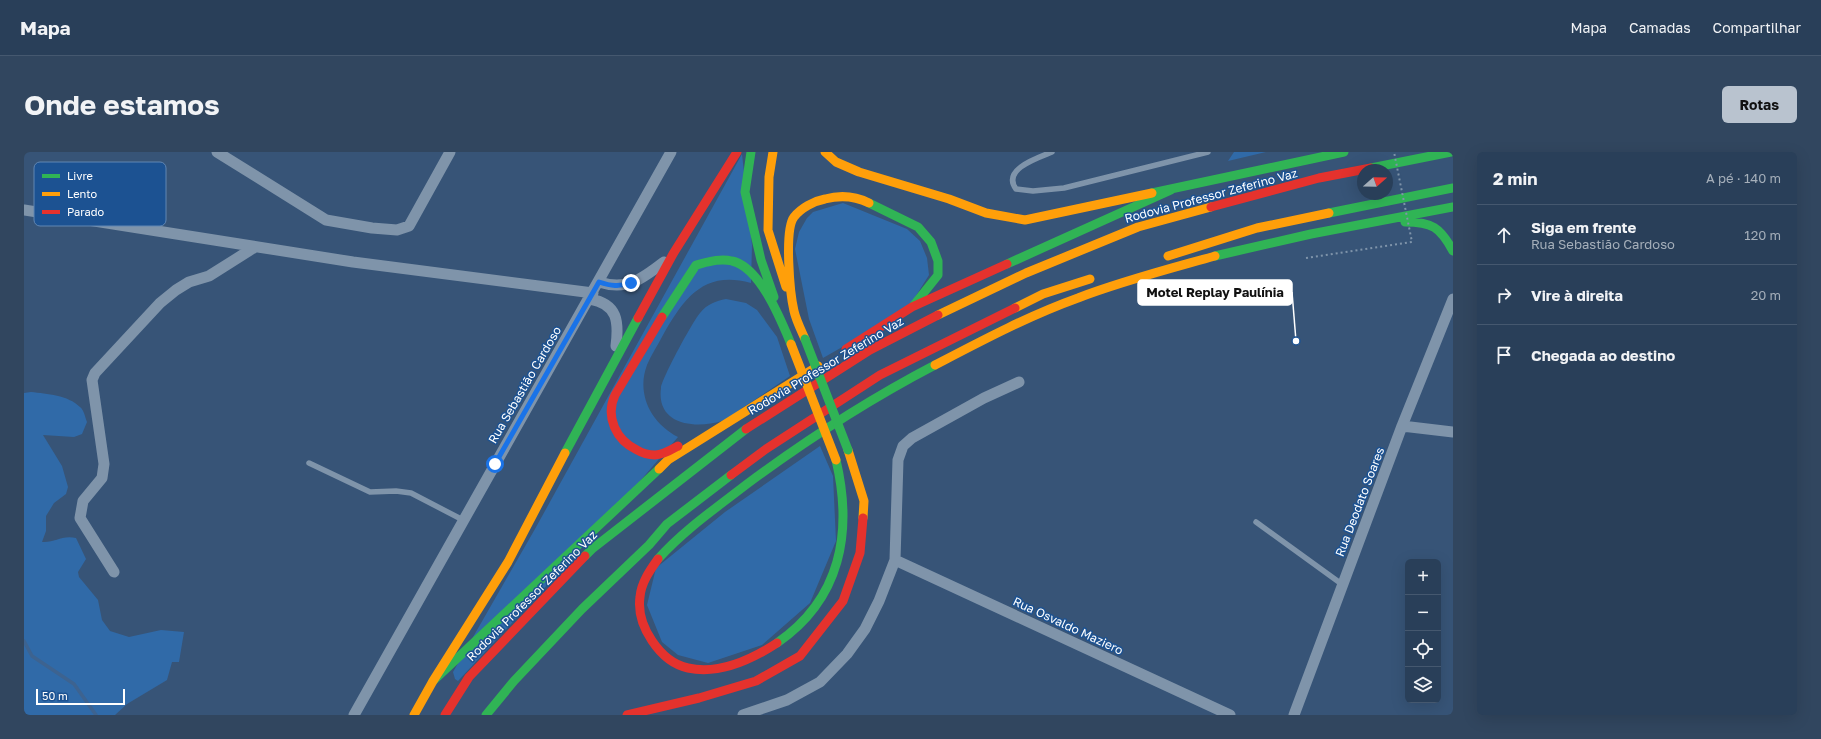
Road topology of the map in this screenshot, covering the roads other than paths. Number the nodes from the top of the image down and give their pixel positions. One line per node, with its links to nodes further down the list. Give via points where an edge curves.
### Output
1 (218, 152): 11 (street, via 326,220 397,230 410,226)
2 (671, 152): 24 (street, Rua Sebastião Cardoso)
3 (737, 152): 21 (main road)
4 (751, 152): 29 (main road, via 745,192 761,260)
5 (774, 152): 28 (main road, via 769,177 768,230)
6 (826, 152): 13 (main road, via 828,156 853,170 986,213 1025,220)
7 (1052, 152): 8 (lane, via 1019,168 1014,178 1014,187 1033,191 1064,188)
8 (1208, 152)
9 (1344, 152): 13 (main road)
10 (1451, 152): 46 (main road, Rodovia Professor Zeferino Vaz, via 1319,178 1138,227 1026,273 870,350 740,433 592,549 469,677)
11 (447, 153)
12 (1453, 188): 22 (main road, via 1257,228)
13 (1171, 190): 27 (main road)
14 (1453, 207): 17 (main road)
15 (24, 210): 16 (street)
16 (34, 212)
17 (1349, 225): 20 (main road, via 1422,221 1439,229); 29 (main road, bridge, via 1218,256 1076,298 979,343 851,411 784,456 714,510 678,538 657,561 642,587 639,604 642,621 663,655 679,667 727,667 757,656 792,634 814,610 831,579 842,548 842,486 836,460 791,344)
18 (124, 226): 19 (street)
19 (255, 247): 25 (street); 41 (street, via 210,276 189,282 160,303 92,380 104,464 102,478 83,501 80,518)
20 (1453, 252)
21 (673, 254): 24 (street, via 640,280 622,286); 31 (main road)
22 (1158, 258)
23 (1100, 276): 47 (main road, via 1043,294 880,375 766,449 667,524 649,545 582,609 514,681)
24 (599, 282): 25 (street, Rua Sebastião Cardoso)
25 (592, 296): 31 (street, via 613,310 617,320); 38 (street, Rua Sebastião Cardoso)
26 (1453, 299): 34 (street, Rua Deodato Soares)
27 (912, 307): 28 (main road, via 938,275 938,261 931,242 918,227 860,198 838,196 820,200 804,208 793,218 788,253); 30 (main road)
28 (794, 311): 48 (main road, bridge, via 848,450 864,500 860,553 842,601 800,656 756,681)
29 (784, 327): 35 (main road, via 759,280 744,265 719,259 696,265 650,332 612,402 615,430 625,444 644,454 660,456 711,429)
30 (839, 353)
31 (614, 361): 43 (main road, via 508,562)
32 (826, 361): 35 (main road)
33 (1019, 382): 40 (street, via 932,426 903,446 898,460)
34 (1402, 426): 36 (street); 42 (street, Rua Deodato Soares)
35 (720, 427): 43 (main road, via 668,460)
36 (1453, 432)
37 (309, 463): 38 (lane, via 370,492 411,493)
38 (463, 520): 44 (street, Rua Sebastião Cardoso)
39 (1256, 522): 42 (lane)
40 (895, 560): 49 (street, via 865,630 847,654 820,682 787,700); 50 (street, Rua Osvaldo Maziero)
41 (114, 572)
42 (1342, 585): 51 (street, Rua Deodato Soares)
43 (433, 681): 45 (main road)
44 (354, 715)
45 (414, 715)
46 (445, 715)
47 (486, 715)
48 (627, 715)
49 (743, 715)
50 (1230, 715)
51 (1294, 715)

